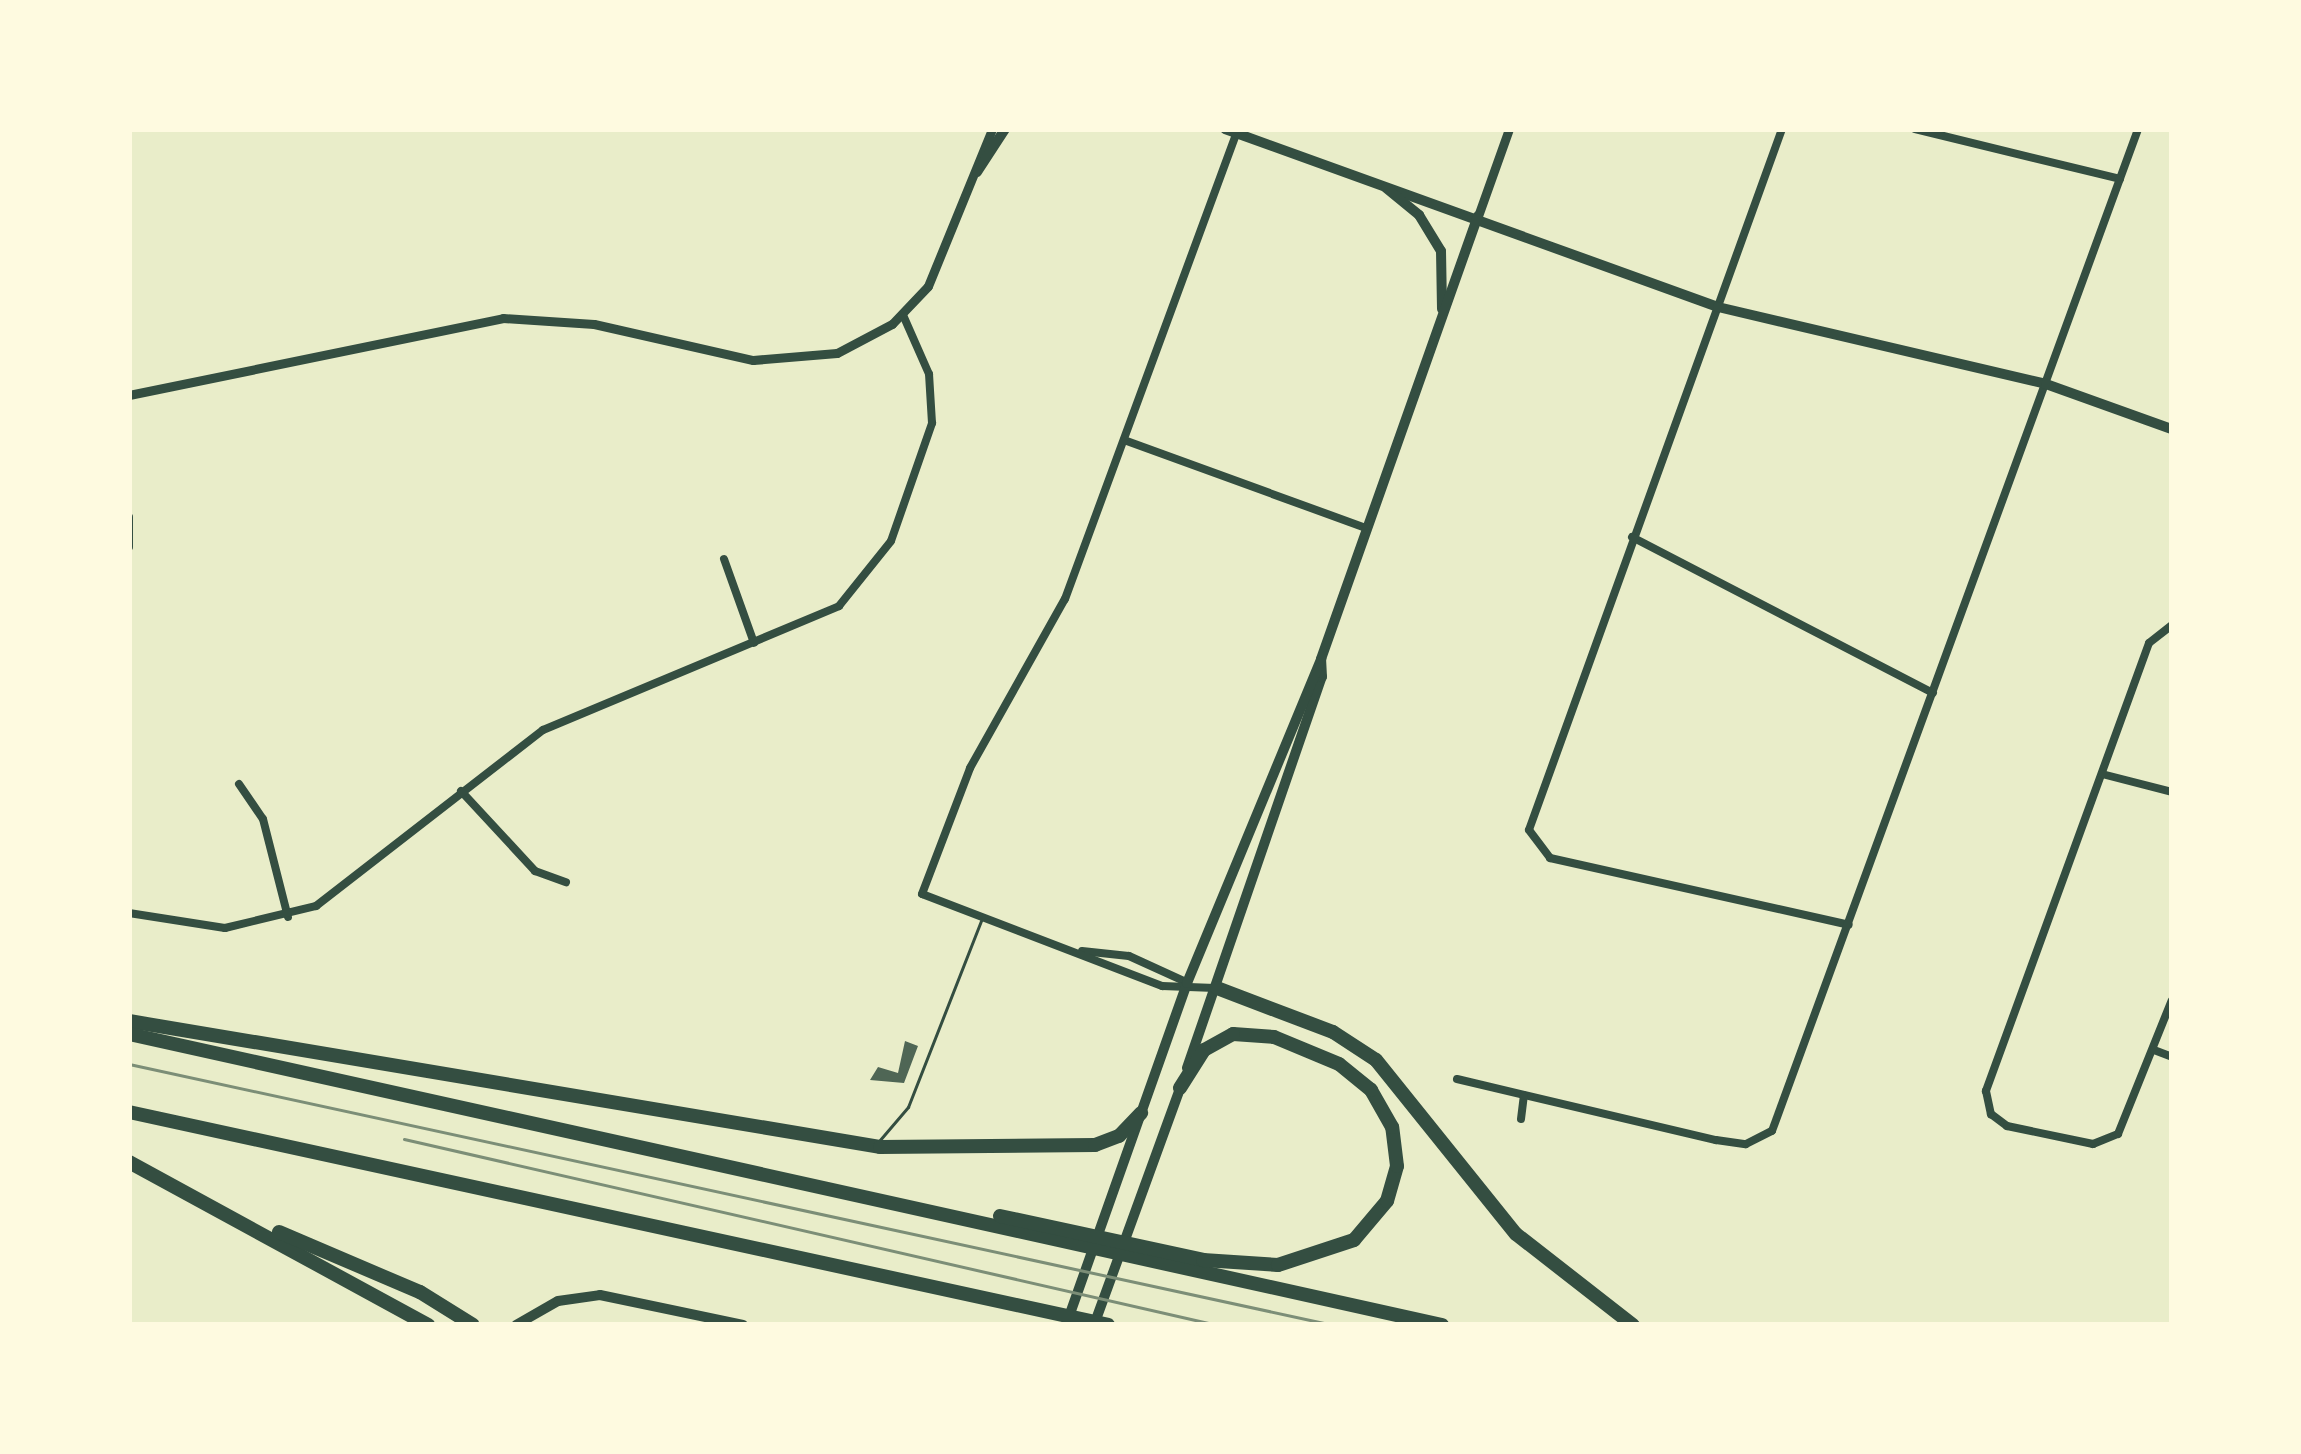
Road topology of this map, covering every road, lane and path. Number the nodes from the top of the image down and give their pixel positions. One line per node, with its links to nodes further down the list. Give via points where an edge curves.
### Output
1 (992, 129): 9 (street)
2 (1005, 129): 9 (main road)
3 (1509, 129): 12 (street)
4 (1782, 129): 13 (street)
5 (1915, 129): 8 (street)
6 (2138, 129): 11 (street)
7 (1230, 131): 10 (main road); 19 (street)
8 (1959, 134): 11 (street)
9 (977, 172): 14 (street, via 941,264)
10 (1356, 172): 12 (main road); 15 (main road, via 1406,202 1430,231 1446,278)
11 (2120, 179): 16 (street)
12 (1478, 216): 13 (main road); 15 (main road)
13 (1718, 307): 16 (main road); 22 (street)
14 (902, 315): 17 (street, via 837,353 770,362 580,322 489,320); 26 (street, via 929,374 933,410 891,541 838,606)
15 (1440, 326): 21 (main road)
16 (2046, 384): 18 (main road); 28 (street)
17 (129, 395)
18 (2172, 429)
19 (1124, 440): 21 (street); 35 (street, via 1066,598 970,769 922,894)
20 (129, 517): 23 (street)
21 (1366, 528): 27 (main road)
22 (1633, 538): 28 (street); 37 (street, via 1530,812 1534,844 1550,858)
23 (129, 548)
24 (724, 559): 26 (street)
25 (2172, 625): 29 (street, via 2149,644)
26 (754, 643): 31 (street, via 543,730)
27 (1321, 659): 39 (main road); 40 (main road, via 1322,677)
28 (1933, 693): 37 (street)
29 (2102, 774): 32 (street); 44 (street, via 1987,1104 2007,1126 2106,1140 2126,1123)
30 (239, 784): 36 (street, via 263,819)
31 (461, 791): 33 (street, via 535,871); 36 (street, via 360,879)
32 (2172, 792)
33 (566, 882)
34 (129, 913): 36 (street, via 226,928)
35 (982, 915): 38 (street); 53 (lane, via 904,1116)
36 (288, 917)
37 (1849, 925): 48 (street, via 1772,1131 1745,1144)
38 (1082, 951): 39 (street, via 1129,956); 39 (street, via 1162,986)
39 (1187, 983): 40 (street); 51 (main road)
40 (1217, 988): 47 (main road); 65 (highway, via 1333,1032 1376,1060 1516,1234)
41 (2172, 1000): 44 (street)
42 (129, 1021): 53 (highway)
43 (129, 1034): 49 (highway)
44 (2154, 1050): 45 (street)
45 (2172, 1058)
46 (1457, 1079): 48 (street)
47 (1180, 1088): 49 (highway, via 1204,1050 1233,1034 1274,1037 1339,1064 1371,1090 1392,1127 1397,1166 1387,1201 1354,1240 1318,1258 1278,1265 1203,1260); 56 (main road)
48 (1524, 1095): 52 (street)
49 (448, 1101): 64 (highway)
50 (129, 1112): 63 (highway)
51 (1142, 1113): 53 (highway, via 1119,1136 1095,1144); 61 (main road)
52 (1521, 1119)
53 (866, 1145)
54 (129, 1162): 55 (highway)
55 (213, 1204): 57 (highway); 58 (highway, via 420,1292)
56 (1104, 1298): 62 (main road); 63 (main road)
57 (428, 1325)
58 (473, 1325)
59 (516, 1325): 60 (main road, via 558,1301 600,1295)
60 (742, 1325)
61 (1066, 1325)
62 (1094, 1325)
63 (1106, 1325)
64 (1442, 1325)
65 (1633, 1325)

